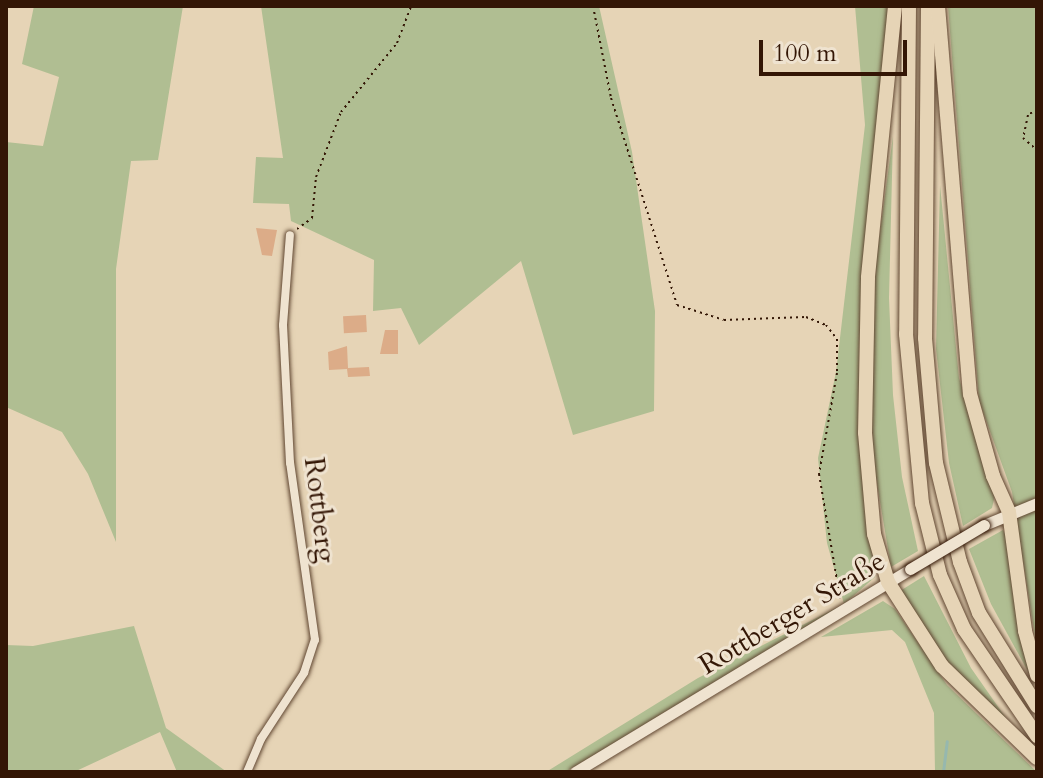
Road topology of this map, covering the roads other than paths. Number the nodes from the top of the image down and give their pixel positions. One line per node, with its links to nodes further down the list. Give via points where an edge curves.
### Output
1 (895, 6): 8 (highway, via 868,278 864,389 874,534)
2 (909, 6): 11 (highway, via 906,334 922,503 940,575 964,629)
3 (928, 6): 10 (highway, via 925,338 936,463 960,562 979,613)
4 (938, 6): 7 (highway, via 970,394)
5 (290, 235): 13 (street, Rottberg, via 283,325 290,463 315,640 304,673 261,739)
6 (1037, 503): 7 (main road, Rottberger Straße)
7 (1009, 512): 8 (main road, Rottberger Straße, bridge); 9 (highway, via 1025,631)
8 (888, 582): 12 (highway, via 958,684); 14 (main road, Rottberger Straße)
9 (1037, 675)
10 (1037, 706)
11 (1037, 736)
12 (1037, 758)
13 (247, 772)
14 (575, 772)

